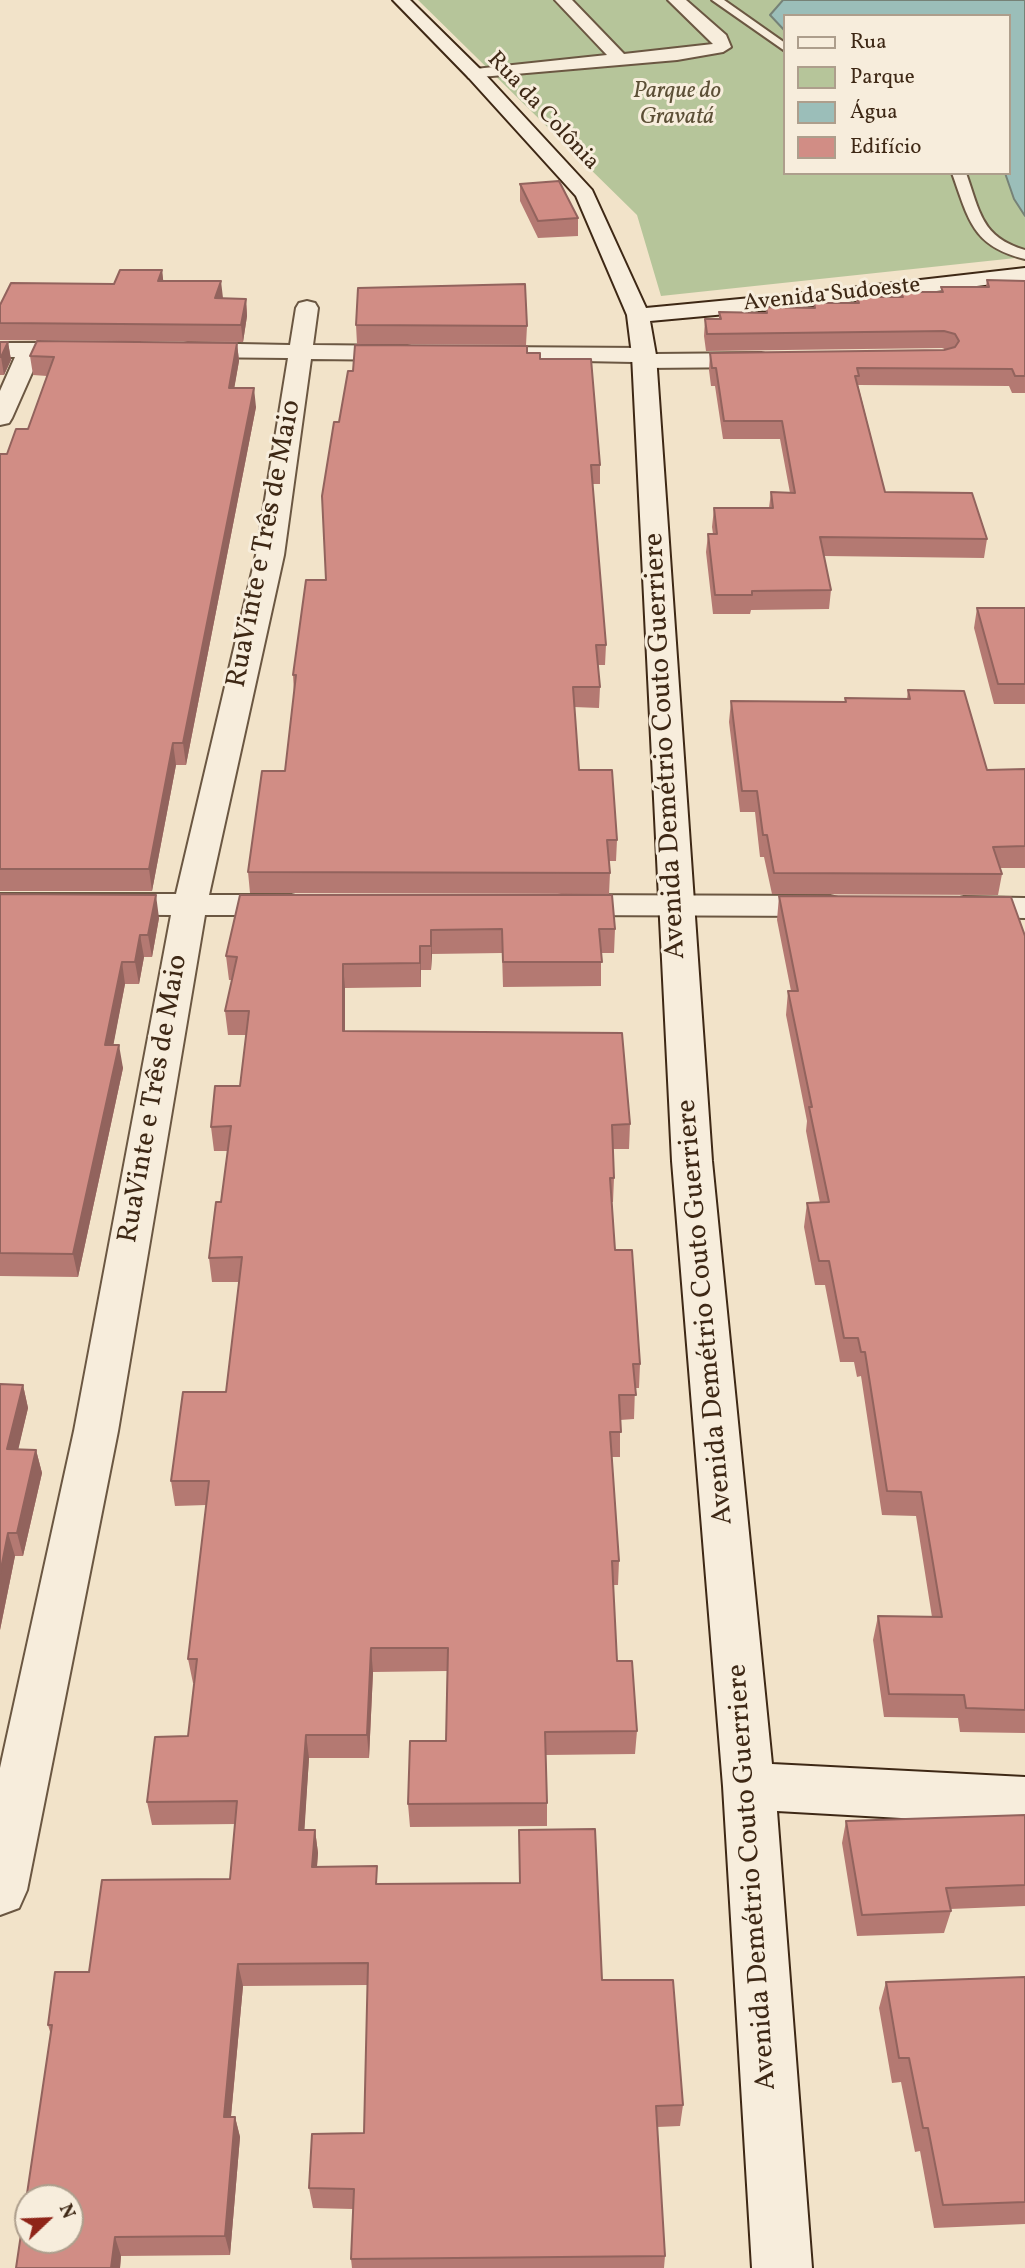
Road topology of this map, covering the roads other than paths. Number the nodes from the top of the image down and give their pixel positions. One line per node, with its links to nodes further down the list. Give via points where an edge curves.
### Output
1 (401, 0): 9 (street, Rua da Colônia)
2 (563, 0): 5 (street)
3 (676, 0): 7 (street, via 720,39 723,47)
4 (717, 0): 6 (lane)
5 (578, 36): 7 (street); 8 (street)
6 (783, 47)
7 (618, 59): 8 (street)
8 (558, 64): 9 (street)
9 (475, 74): 14 (street, Rua da Colônia, via 585,194)
10 (960, 175): 11 (lane, via 978,230 991,243)
11 (1025, 255)
12 (1025, 274): 14 (street, Avenida Sudoeste)
13 (307, 309): 19 (street, RuaVinte e Três de Maio)
14 (638, 315): 22 (street, Rua da Colônia)
15 (0, 350): 16 (street)
16 (30, 350): 17 (street); 24 (street)
17 (109, 350)
18 (162, 350): 19 (street)
19 (301, 352): 20 (street); 26 (street, RuaVinte e Três de Maio, via 270,555)
20 (424, 353)
21 (466, 354): 22 (street)
22 (644, 358): 23 (street); 29 (street, Avenida Demétrio Couto Guerriere)
23 (779, 359)
24 (0, 418)
25 (0, 904): 26 (street)
26 (190, 905): 27 (street); 35 (street, RuaVinte e Três de Maio, via 96,1430)
27 (329, 905)
28 (537, 905): 29 (street)
29 (676, 905): 30 (street); 33 (street, Avenida Demétrio Couto Guerriere, via 692,1161)
30 (858, 907)
31 (927, 907): 32 (street)
32 (1025, 908)
33 (749, 1786): 34 (street); 36 (street, Avenida Demétrio Couto Guerriere)
34 (1025, 1801)
35 (0, 1890)
36 (782, 2268)

